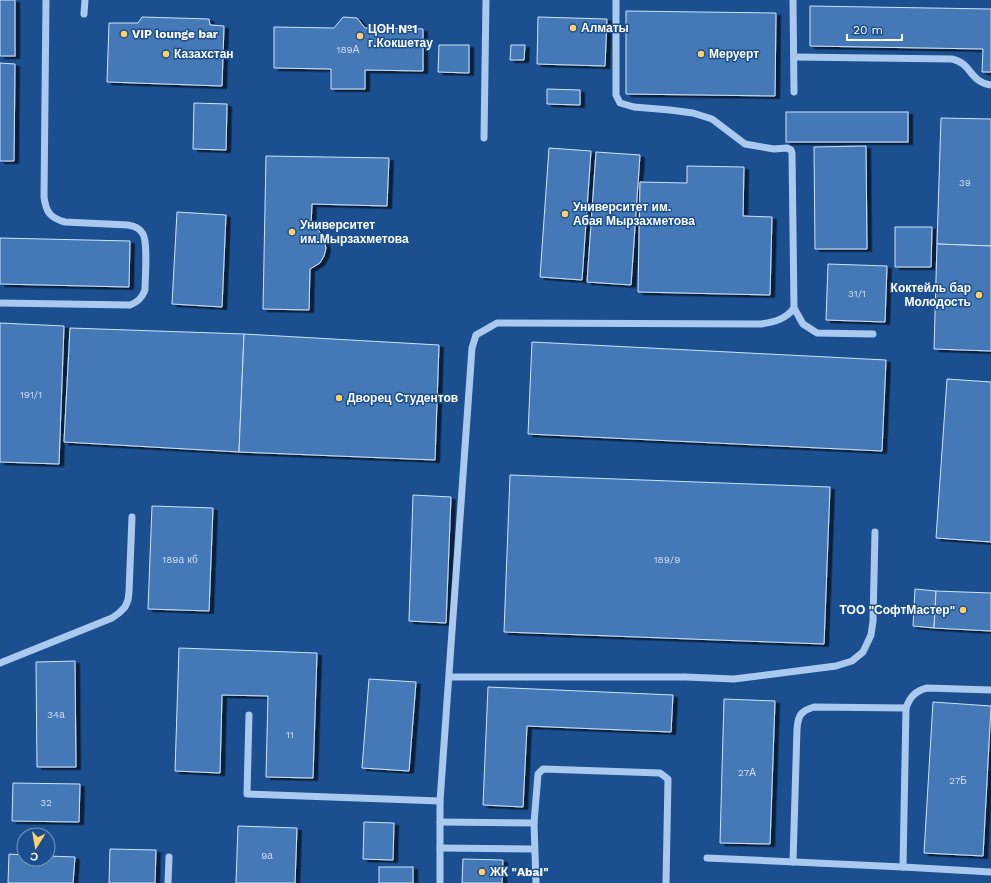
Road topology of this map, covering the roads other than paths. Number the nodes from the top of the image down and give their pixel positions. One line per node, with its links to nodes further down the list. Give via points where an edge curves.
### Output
1 (46, 0): 11 (street, via 45,206 56,220 128,224 139,230 144,235 146,243 145,290 137,302 130,305)
2 (85, 0): 6 (street)
3 (486, 0): 10 (street)
4 (616, 0): 12 (street, via 616,95 620,103 634,108 693,113 712,119 745,144 791,150)
5 (793, 0): 7 (street)
6 (84, 14)
7 (794, 57): 8 (street, via 952,59 963,63 980,82); 9 (street)
8 (991, 85)
9 (794, 92)
10 (484, 138)
11 (0, 303)
12 (794, 308): 13 (street, via 803,324 817,333); 17 (street, via 789,315 761,324 496,324 476,335 472,348)
13 (873, 334)
14 (132, 517): 16 (street, via 129,592 125,607 120,613)
15 (874, 532): 17 (street, via 871,636 863,652 852,661 836,666 734,679 685,676)
16 (0, 663)
17 (450, 677): 21 (street)
18 (991, 690): 19 (street, via 927,688 913,695)
19 (906, 708): 28 (street, via 814,707 800,715 796,729); 29 (street)
20 (249, 715): 21 (street, via 247,794)
21 (440, 801): 22 (street)
22 (440, 822): 23 (street); 24 (street)
23 (534, 823): 25 (street); 34 (street, via 538,774 543,769 660,773 668,780)
24 (440, 848): 25 (street); 32 (street)
25 (534, 849): 33 (street)
26 (168, 857): 31 (street)
27 (707, 858): 28 (street)
28 (794, 862): 29 (street)
29 (903, 868): 30 (street)
30 (991, 872)
31 (168, 883)
32 (440, 883)
33 (536, 883)
34 (666, 883)

